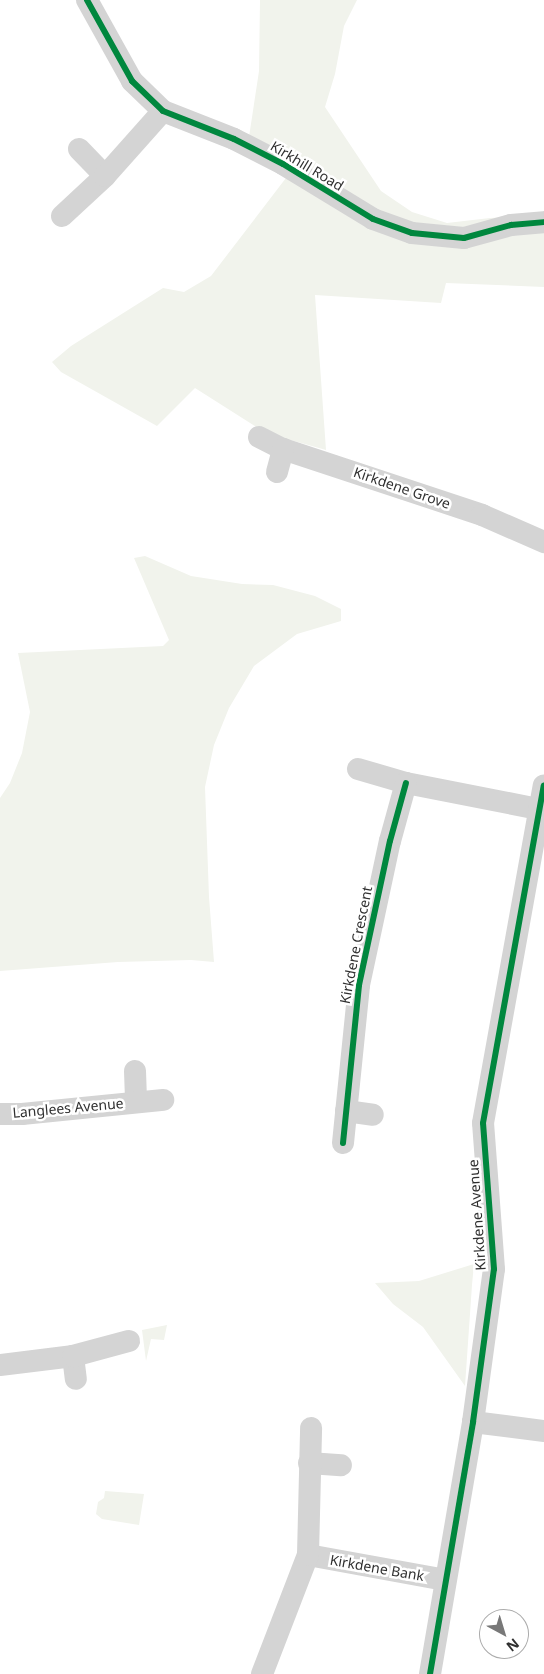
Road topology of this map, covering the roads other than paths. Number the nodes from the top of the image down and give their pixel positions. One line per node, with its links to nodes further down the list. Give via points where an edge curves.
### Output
1 (87, 0): 2 (street, Kirkhill Road, via 132,81)
2 (163, 111): 4 (street); 6 (street, Kirkhill Road, via 234,138 373,219 412,233 464,238 511,225)
3 (79, 149): 4 (street)
4 (105, 176): 5 (street)
5 (62, 216)
6 (544, 222)
7 (259, 437): 8 (street, Kirkdene Grove)
8 (283, 449): 9 (street); 10 (street, Kirkdene Grove, via 482,515)
9 (277, 472)
10 (544, 542)
11 (358, 769): 12 (street)
12 (406, 783): 14 (street); 18 (street, Kirkdene Crescent, via 358,985)
13 (544, 785): 14 (street, Kirkdene Avenue)
14 (539, 809): 26 (street, Kirkdene Avenue, via 483,1123 494,1269)
15 (135, 1071): 17 (street, Langlees Avenue)
16 (163, 1100): 17 (street, Langlees Avenue)
17 (136, 1101): 19 (street, Langlees Avenue)
18 (346, 1111): 20 (street); 21 (street, Kirkdene Crescent)
19 (0, 1114)
20 (374, 1115)
21 (343, 1143)
22 (129, 1341): 23 (street)
23 (73, 1356): 24 (street); 25 (street)
24 (0, 1365)
25 (76, 1379)
26 (473, 1422): 28 (street); 32 (street, Kirkdene Avenue)
27 (311, 1428): 29 (street)
28 (544, 1431)
29 (310, 1464): 30 (street); 31 (street)
30 (341, 1465)
31 (308, 1555): 32 (street, Kirkdene Bank); 33 (street)
32 (445, 1580): 34 (street, Kirkdene Avenue)
33 (262, 1674)
34 (430, 1674)

